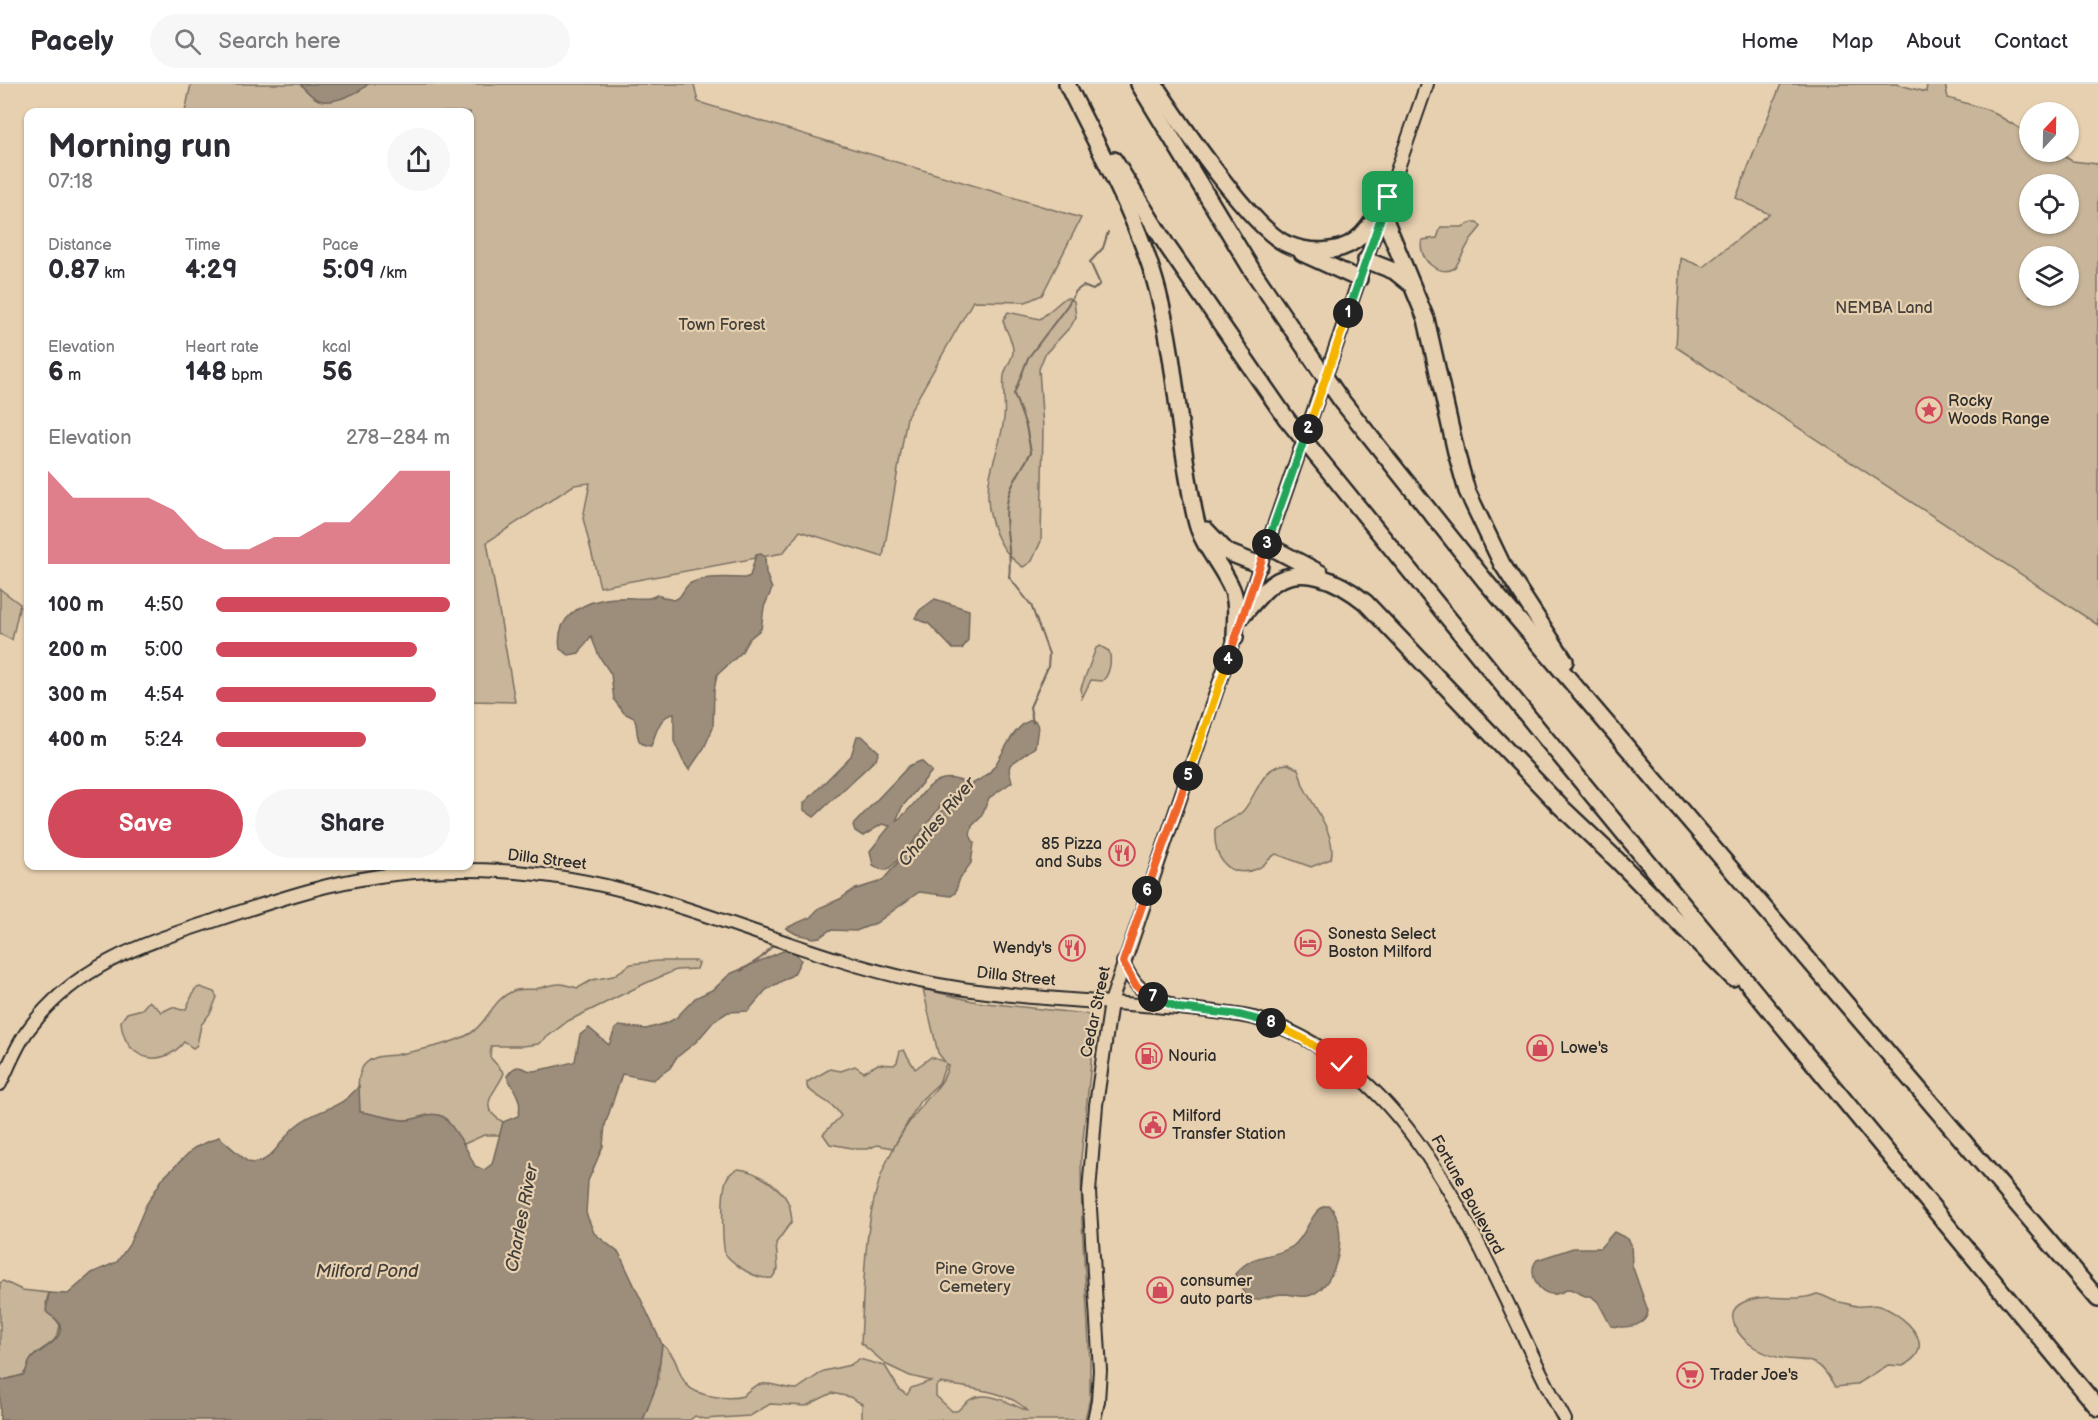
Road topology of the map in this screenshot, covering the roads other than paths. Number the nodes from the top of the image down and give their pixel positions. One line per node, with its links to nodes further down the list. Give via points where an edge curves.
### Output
1 (1069, 84): 10 (highway, via 1132,219 1156,284); 20 (highway, bridge, via 1167,246 1286,418)
2 (1139, 84): 16 (highway, bridge, via 1240,251 1341,400 1464,555)
3 (1154, 84): 6 (highway, via 1246,208)
4 (1427, 84): 5 (main road, Cedar Street)
5 (1388, 197): 6 (highway, via 1362,235 1349,244 1325,250); 7 (main road, Cedar Street); 9 (highway, via 1385,213 1389,234)
6 (1289, 246): 8 (highway)
7 (1366, 260): 8 (main road, Cedar Street); 9 (highway, via 1394,271)
8 (1359, 279): 11 (main road, Cedar Street)
9 (1417, 293): 16 (highway, via 1456,452 1480,522 1527,606)
10 (1194, 508): 12 (highway, via 1221,547); 15 (highway, via 1203,537 1233,591)
11 (1267, 545): 12 (main road, Cedar Street); 13 (highway)
12 (1260, 564): 14 (main road, Cedar Street)
13 (1335, 581): 14 (highway, via 1300,575 1283,578); 20 (highway, via 1365,602)
14 (1242, 616): 15 (main road, Cedar Street)
15 (1235, 638): 17 (main road, Cedar Street)
16 (1612, 730): 22 (highway)
17 (1123, 962): 18 (main road, Cedar Street); 19 (main road, via 1138,988)
18 (1111, 1002): 19 (main road, Fortune Boulevard); 21 (main road, Dilla Street, via 938,984 880,971 591,882 492,870 445,870 339,884 289,896 116,957 69,986 44,1010 19,1044); 24 (main road, Cedar Street, via 1096,1105 1089,1192 1100,1370)
19 (1179, 1008): 25 (main road, Fortune Boulevard, via 1248,1016 1277,1026 1342,1064 1388,1103 1429,1156 1454,1199)
20 (1813, 1061): 23 (highway)
21 (0, 1084)
22 (2098, 1299)
23 (2098, 1408)
24 (1094, 1420)
25 (1565, 1420)

